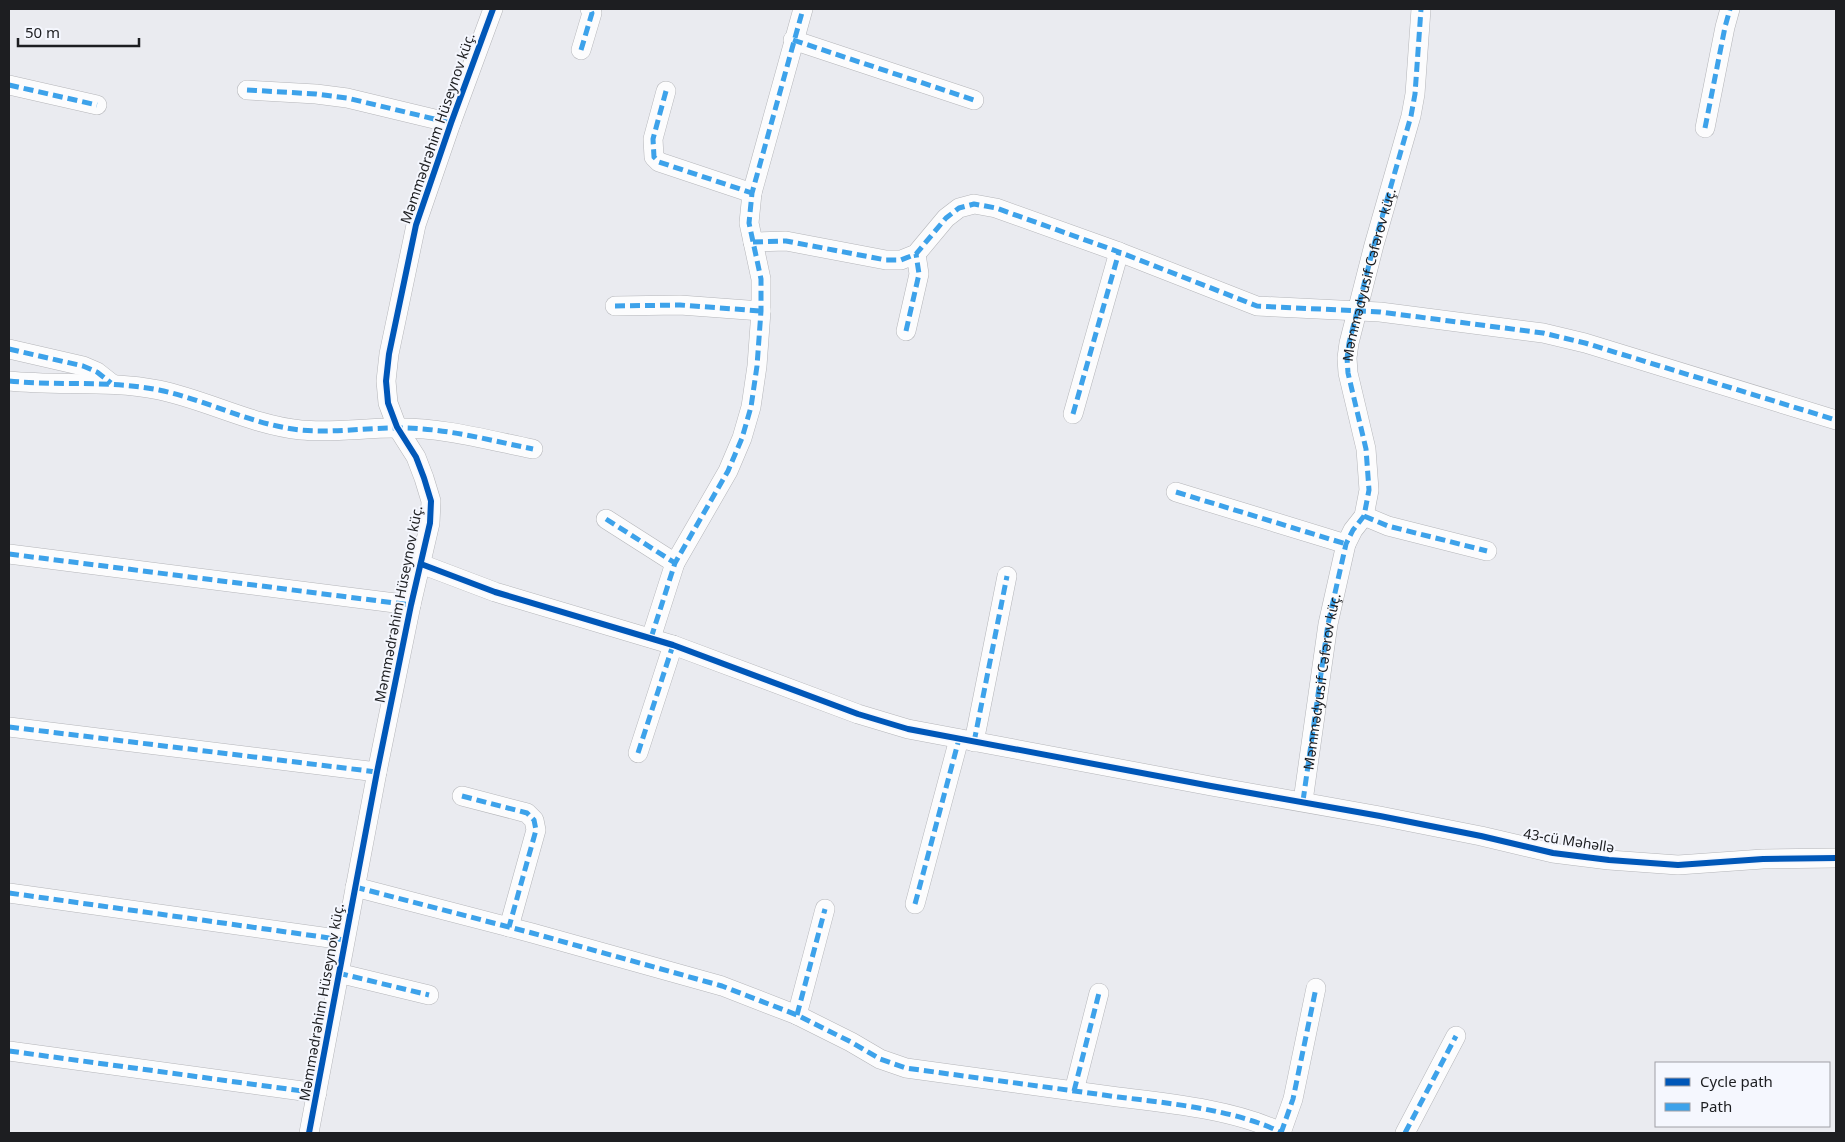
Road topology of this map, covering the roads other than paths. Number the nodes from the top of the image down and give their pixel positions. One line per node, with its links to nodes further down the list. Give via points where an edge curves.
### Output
1 (493, 9): 13 (street, Məmmədrəhim Hüseynov küç.)
2 (590, 9): 7 (street, via 592,13)
3 (803, 9): 6 (street)
4 (1422, 9): 21 (street, Məmmədyusif Cəfərov küç., via 1411,116)
5 (1730, 9): 14 (street)
6 (793, 40): 11 (street); 15 (street)
7 (582, 50)
8 (9, 85): 12 (street)
9 (247, 90): 13 (street, via 347,98)
10 (666, 91): 15 (street, via 653,139 654,157 659,162)
11 (974, 100)
12 (97, 105)
13 (451, 122): 28 (street, Məmmədrəhim Hüseynov küç., via 416,225 390,354 386,381 388,403)
14 (1705, 128)
15 (752, 193): 16 (street, via 749,223)
16 (753, 242): 18 (street, via 786,241 886,260 901,260); 20 (street, via 761,279)
17 (1119, 252): 18 (street, via 996,208 974,204 959,208 946,218); 21 (street, via 1257,306); 26 (street)
18 (916, 254): 22 (street, via 919,274)
19 (614, 306): 20 (street, via 680,305)
20 (762, 310): 36 (street, via 751,407 742,438 728,471)
21 (1357, 311): 27 (street, via 1544,333); 31 (street, Məmmədyusif Cəfərov küç., via 1347,358 1366,449 1369,490)
22 (906, 331)
23 (9, 349): 25 (street, via 83,366)
24 (9, 381): 25 (street)
25 (111, 383): 28 (street, via 160,390 273,425 300,430)
26 (1073, 414)
27 (1836, 420)
28 (397, 428): 29 (street, via 458,433); 37 (street, Məmmədrəhim Hüseynov küç., via 416,457 431,501)
29 (533, 449)
30 (1176, 492): 33 (street)
31 (1364, 516): 33 (street, Məmmədyusif Cəfərov küç.); 34 (street, via 1388,526)
32 (606, 519): 36 (street)
33 (1346, 544): 47 (street, Məmmədyusif Cəfərov küç., via 1328,624)
34 (1487, 551)
35 (9, 554): 39 (street)
36 (675, 563): 40 (street)
37 (421, 564): 39 (street, Məmmədrəhim Hüseynov küç.); 40 (street, 43-cü Məhəllə, via 495,592)
38 (1007, 576): 43 (street)
39 (411, 605): 45 (street, Məmmədrəhim Hüseynov küç.)
40 (650, 638): 41 (street, 43-cü Məhəllə)
41 (673, 645): 43 (street, 43-cü Məhəllə, via 858,714 908,729); 44 (street)
42 (9, 727): 45 (street)
43 (966, 740): 47 (street, 43-cü Məhəllə); 51 (street)
44 (638, 754)
45 (377, 772): 49 (street, Məmmədrəhim Hüseynov küç.)
46 (462, 796): 53 (street, via 527,813 534,820 536,830)
47 (1303, 801): 48 (street, 43-cü Məhəllə, via 1553,853 1609,860 1678,864)
48 (1836, 858)
49 (355, 887): 53 (street); 54 (street, Məmmədrəhim Hüseynov küç.)
50 (9, 893): 54 (street)
51 (915, 904)
52 (825, 909): 59 (street)
53 (509, 927): 59 (street, via 714,984)
54 (344, 940): 55 (street, Məmmədrəhim Hüseynov küç.)
55 (338, 974): 58 (street); 63 (street, Məmmədrəhim Hüseynov küç.)
56 (1316, 988): 65 (street, via 1293,1099)
57 (1099, 993): 62 (street)
58 (428, 995)
59 (797, 1015): 62 (street, via 880,1059 906,1068)
60 (1456, 1036): 66 (street)
61 (9, 1051): 63 (street)
62 (1074, 1091): 65 (street, via 1207,1110 1261,1123)
63 (317, 1093): 64 (street, Məmmədrəhim Hüseynov küç.)
64 (309, 1133)
65 (1281, 1133)
66 (1405, 1133)

